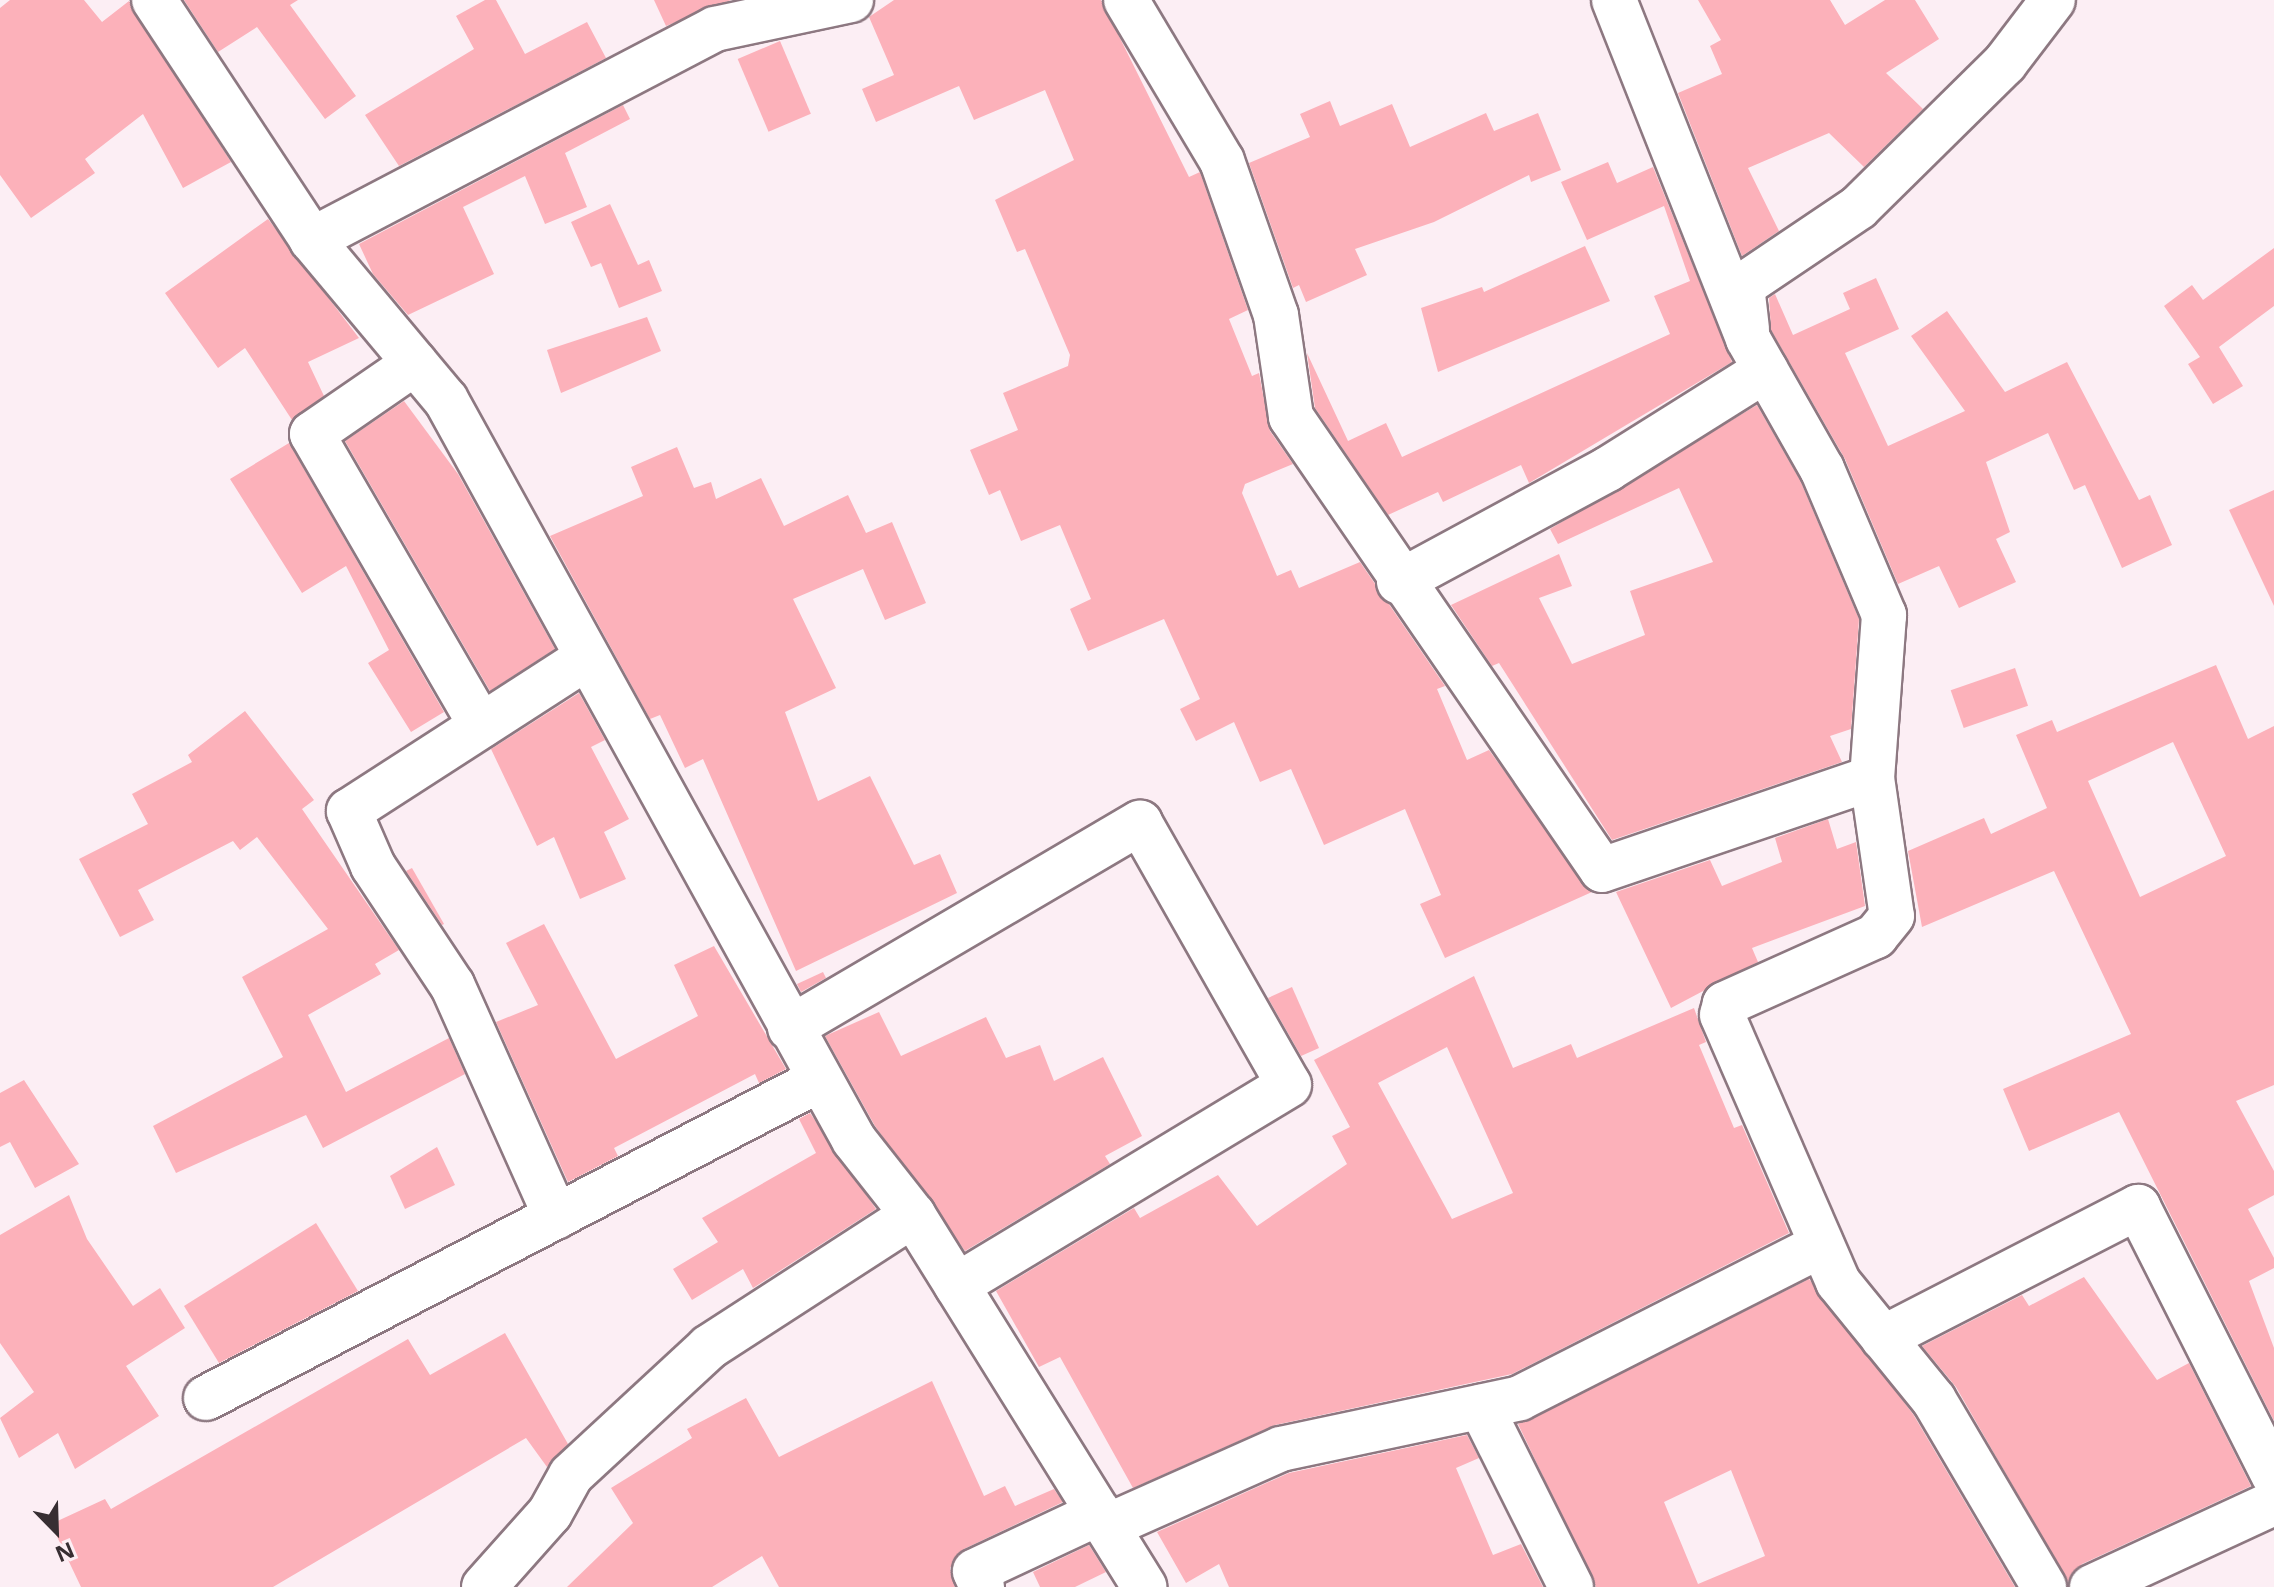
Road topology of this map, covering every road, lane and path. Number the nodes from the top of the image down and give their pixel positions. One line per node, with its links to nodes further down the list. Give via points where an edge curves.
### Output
1 (154, 0): 6 (street)
2 (851, 0): 6 (street, via 715,29)
3 (1126, 0): 9 (street, via 1222,161 1276,315 1291,417)
4 (1614, 0): 7 (street)
5 (2053, 0): 7 (street, via 2005,63 1859,207 1742,286)
6 (312, 240): 8 (street)
7 (1757, 355): 9 (street, via 1595,477); 12 (street, via 1822,469 1884,615)
8 (415, 363): 10 (street, via 446,400); 11 (street, via 312,434)
9 (1399, 582): 12 (street, via 1602,870)
10 (585, 659): 11 (street); 13 (street)
11 (481, 726): 16 (street, via 349,811 373,866 452,985)
12 (1872, 778): 17 (street, via 1892,916 1876,936 1725,1004 1722,1015)
13 (790, 1028): 14 (street); 18 (street, via 1140,823 1289,1085)
14 (819, 1080): 15 (street, via 854,1140); 16 (street)
15 (913, 1215): 18 (street); 25 (street, via 709,1347 571,1475 550,1513)
16 (556, 1217): 20 (street)
17 (1821, 1245): 19 (street, via 1838,1282); 21 (street, via 1598,1361 1520,1398)
18 (957, 1285): 24 (street)
19 (1883, 1338): 22 (street, via 2138,1207); 29 (street, via 1977,1467)
20 (206, 1398)
21 (1481, 1407): 24 (street, via 1281,1449); 28 (street)
22 (2274, 1476)
23 (2274, 1503): 30 (street)
24 (1104, 1520): 26 (street, via 975,1571); 27 (street)
25 (484, 1587)
26 (982, 1587)
27 (1145, 1587)
28 (1571, 1587)
29 (2044, 1587)
30 (2092, 1587)

